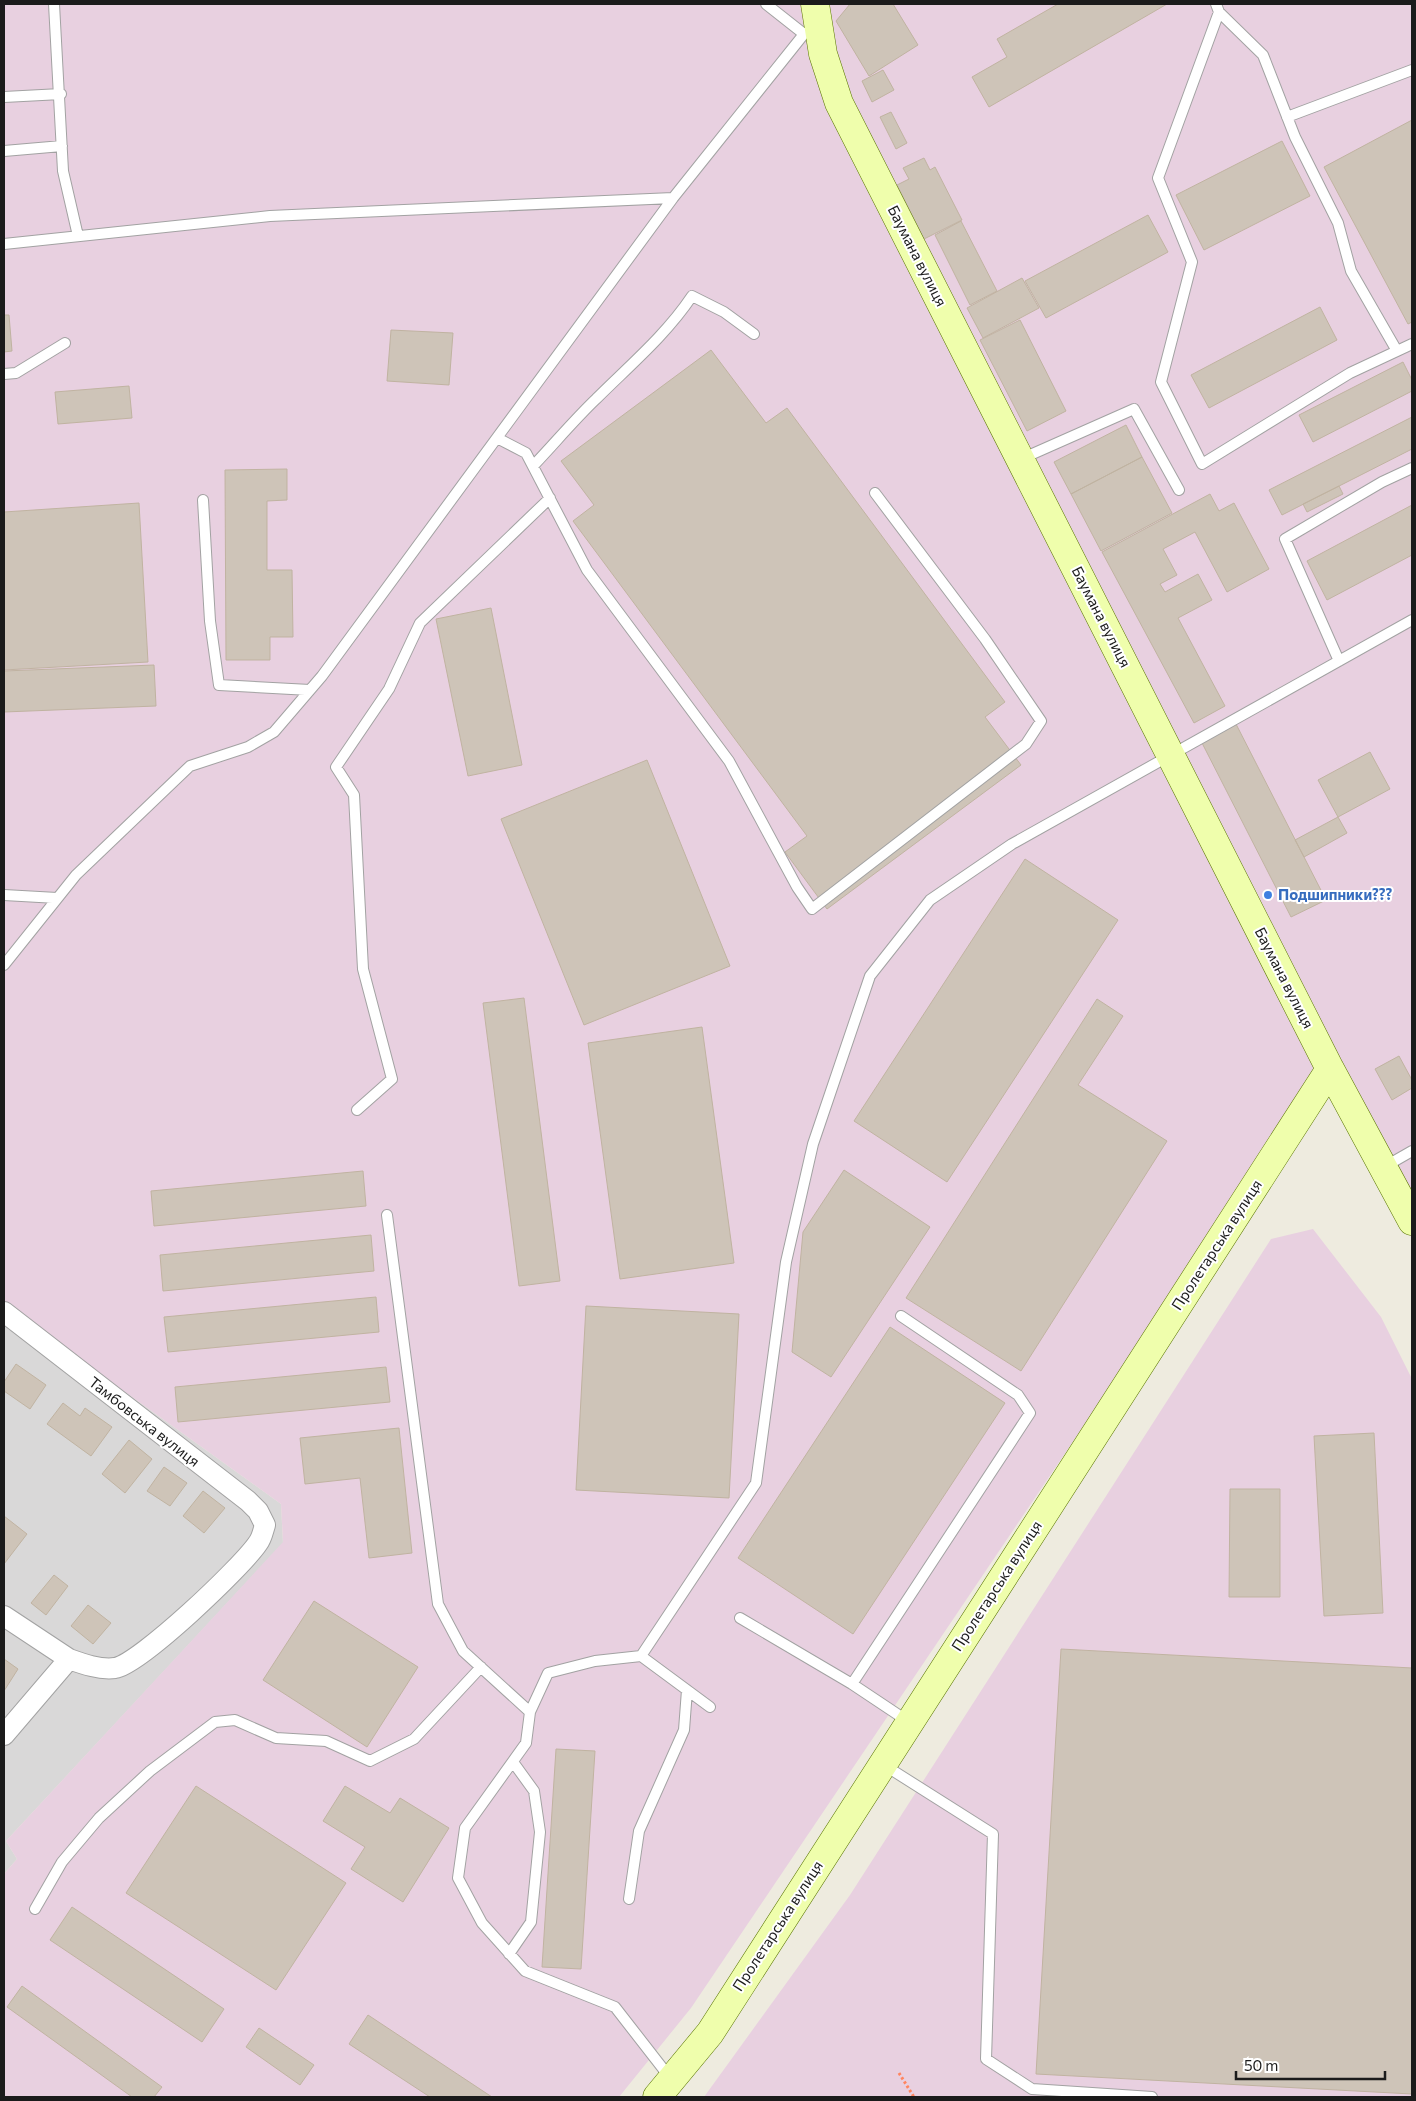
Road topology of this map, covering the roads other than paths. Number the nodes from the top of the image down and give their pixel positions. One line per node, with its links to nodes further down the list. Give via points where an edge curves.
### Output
1 (54, 4): 6 (lane)
2 (766, 4): 4 (lane)
3 (1218, 8): 8 (lane, via 1263,55); 17 (lane, via 1158,178 1192,262 1161,382 1202,464 1350,373)
4 (813, 22): 11 (lane); 20 (main road, Баумана вулиця, via 839,103)
5 (1412, 70): 8 (lane)
6 (61, 94): 7 (lane); 9 (lane)
7 (4, 97)
8 (1287, 117): 17 (lane, via 1338,223 1352,271)
9 (62, 146): 10 (lane); 12 (lane, via 63,170)
10 (4, 152)
11 (673, 198): 12 (lane, via 270,216); 19 (lane)
12 (78, 236): 13 (lane)
13 (4, 244)
14 (754, 334): 21 (lane, via 724,312 692,296 641,356 594,400)
15 (65, 343): 18 (lane, via 16,373)
16 (1412, 344): 17 (lane)
17 (1398, 351)
18 (4, 374)
19 (496, 438): 21 (lane, via 526,454); 29 (lane)
20 (1020, 459): 23 (lane, via 1134,409); 30 (main road, Баумана вулиця)
21 (533, 466): 25 (lane)
22 (1412, 468): 28 (lane, via 1284,539)
23 (1179, 490)
24 (875, 493): 25 (lane, via 985,639 1041,722 1026,744 812,909 729,761 587,570)
25 (550, 498): 35 (lane, via 420,623 388,689 336,767 354,795 363,969 392,1079)
26 (203, 500): 29 (lane, via 210,621 219,685)
27 (1412, 620): 28 (lane)
28 (1339, 661): 30 (lane)
29 (310, 690): 32 (lane, via 274,732 248,746 190,766 76,875)
30 (1170, 754): 34 (main road, Баумана вулиця); 44 (lane, via 1012,844 930,900 870,976 812,1144 786,1262 756,1483)
31 (4, 895): 32 (lane)
32 (57, 898): 33 (lane)
33 (4, 966)
34 (1330, 1069): 37 (main road, Баумана вулиця); 51 (main road, Пролетарська вулиця)
35 (357, 1110)
36 (1412, 1151): 37 (lane)
37 (1383, 1167): 39 (main road, Баумана вулиця)
38 (387, 1215): 46 (lane, via 438,1604 463,1651)
39 (1412, 1220)
40 (4, 1312): 45 (street, Тамбовська вулиця, via 248,1501 265,1525 260,1541 246,1558 160,1640 129,1663 114,1668)
41 (901, 1316): 47 (lane, via 1018,1395 1030,1412)
42 (4, 1616): 45 (street)
43 (740, 1618): 47 (lane)
44 (641, 1656): 48 (lane); 50 (lane, via 595,1661 548,1672)
45 (69, 1660): 52 (street)
46 (481, 1668): 50 (lane); 56 (lane, via 414,1739 370,1761 326,1741 276,1738 235,1720 215,1722 150,1771 99,1818 62,1862)
47 (852, 1684): 51 (lane)
48 (687, 1690): 49 (lane); 55 (lane, via 684,1730 639,1831)
49 (710, 1707)
50 (530, 1712): 53 (lane, via 526,1743)
51 (909, 1722): 54 (main road, Пролетарська вулиця)
52 (4, 1735)
53 (513, 1762): 57 (lane, via 534,1791 540,1832 531,1922); 57 (lane, via 465,1828 458,1878 482,1923)
54 (883, 1764): 58 (main road, Пролетарська вулиця, via 710,2033); 59 (lane, via 993,1834 986,2059 1032,2089)
55 (629, 1899)
56 (35, 1908)
57 (510, 1954): 58 (lane, via 525,1971 615,2007)
58 (664, 2089)
59 (1152, 2097)

